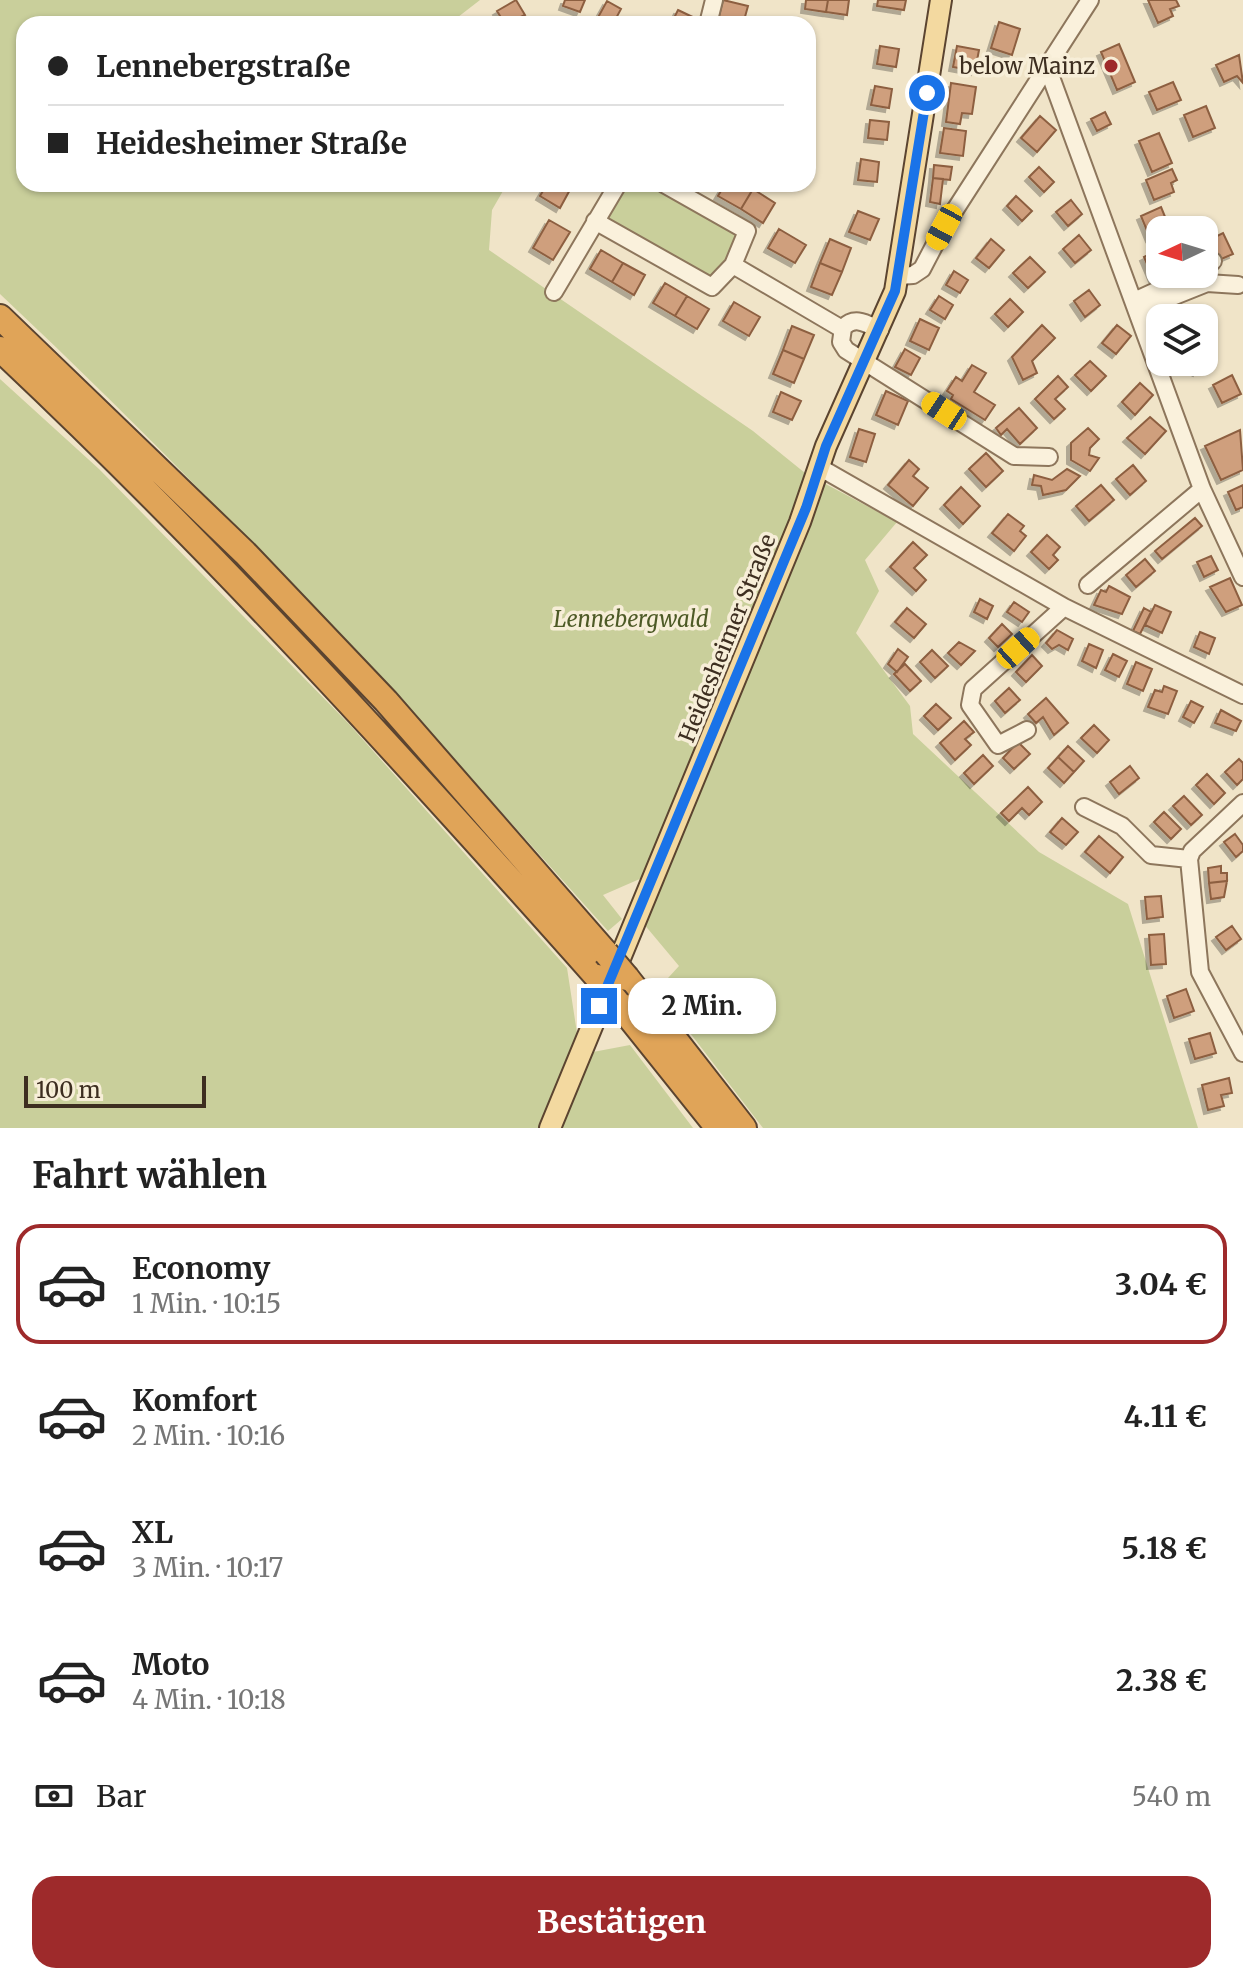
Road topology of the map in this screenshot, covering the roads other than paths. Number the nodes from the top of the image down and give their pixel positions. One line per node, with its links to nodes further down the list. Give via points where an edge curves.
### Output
1 (941, 0): 8 (main road, Heidesheimer Straße)
2 (1090, 0): 3 (street)
3 (1048, 69): 8 (street, via 922,269); 12 (street)
4 (613, 192): 6 (street)
5 (678, 192): 7 (street, via 747,231)
6 (595, 221): 7 (street, via 712,287); 11 (street)
7 (733, 265): 14 (street)
8 (899, 276): 15 (main road, Heidesheimer Straße)
9 (1238, 285): 12 (street, via 1207,283)
10 (1168, 288): 12 (street)
11 (554, 292)
12 (1135, 306): 20 (street)
13 (0, 317): 32 (highway, bridge, via 386,701 627,978)
14 (842, 329): 15 (street, via 856,320); 17 (street, via 843,346)
15 (880, 330): 17 (main road, Heidesheimer Straße)
16 (0, 349): 31 (highway, bridge, via 368,719 597,977)
17 (866, 360): 18 (street, via 1014,456); 19 (main road, Heidesheimer Straße)
18 (1049, 457)
19 (819, 467): 23 (street); 30 (main road, Heidesheimer Straße)
20 (1202, 489): 21 (street); 22 (street)
21 (1243, 577)
22 (1088, 585)
23 (1064, 607): 24 (street); 25 (street, via 973,689 970,705 998,745)
24 (1243, 695)
25 (1027, 730)
26 (1243, 803): 28 (street)
27 (1084, 807): 28 (street, via 1122,826 1151,855)
28 (1189, 859): 29 (street, via 1200,972)
29 (1243, 1053)
30 (550, 1128)
31 (718, 1128)
32 (744, 1128)

